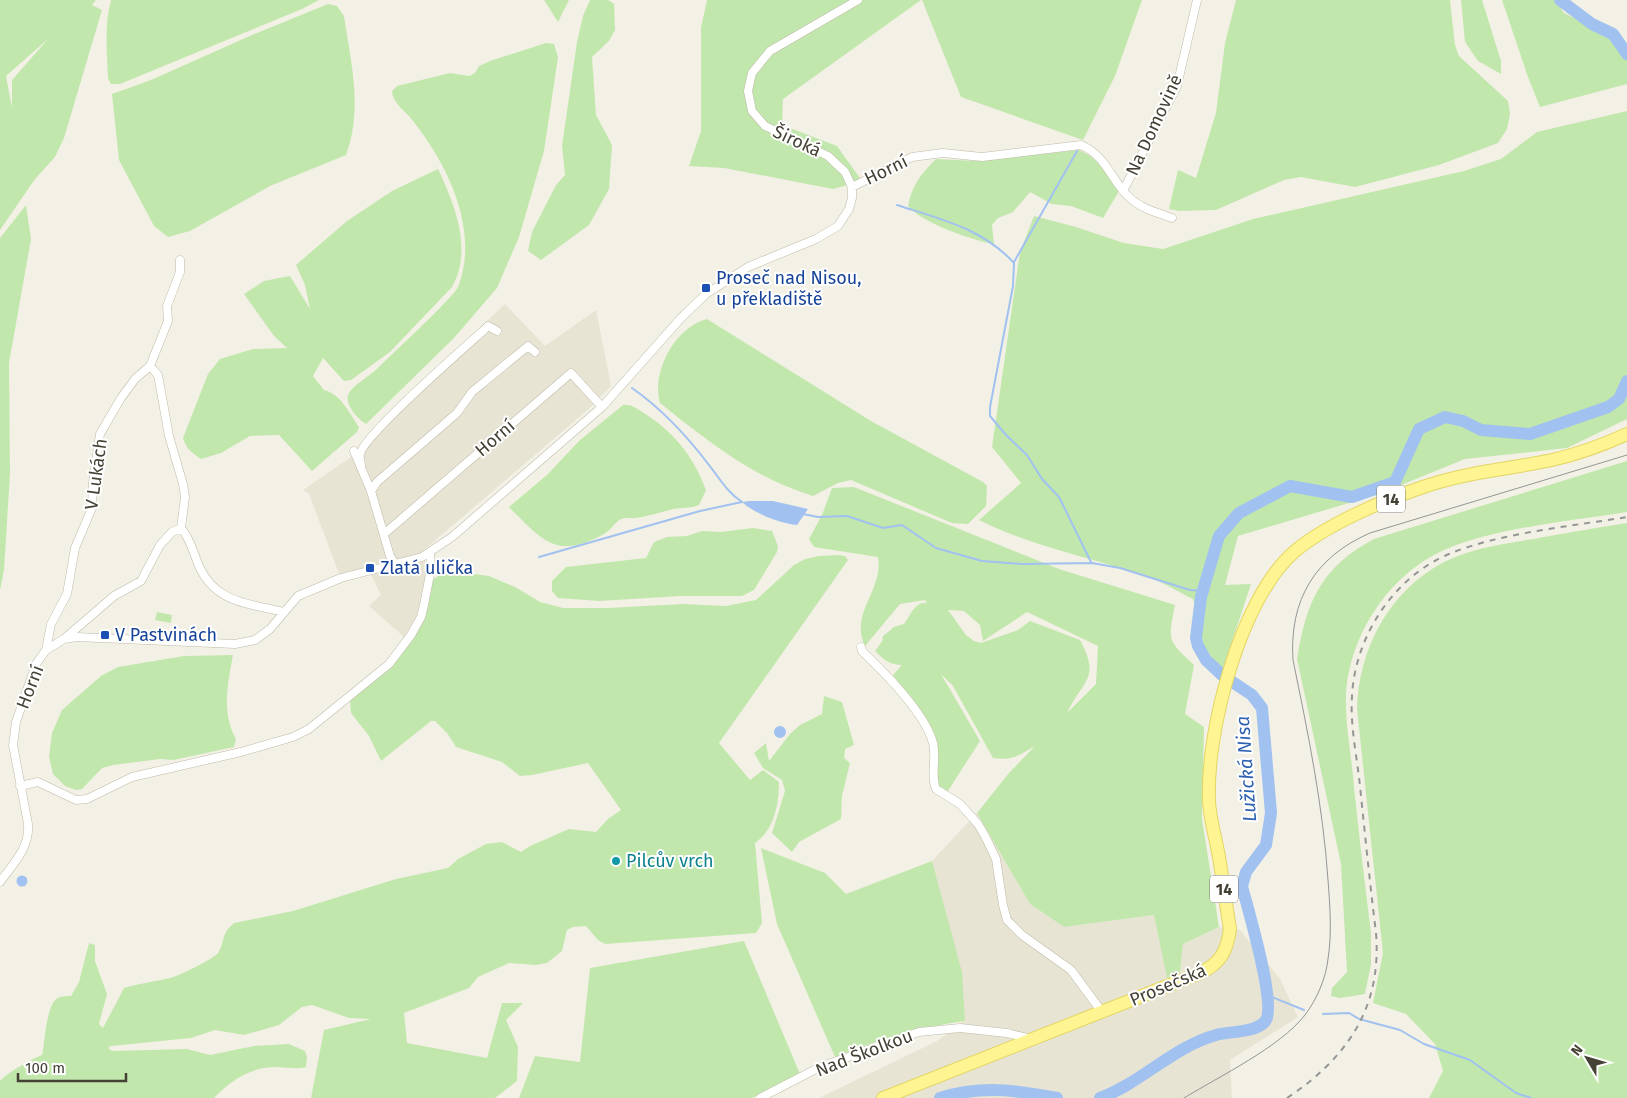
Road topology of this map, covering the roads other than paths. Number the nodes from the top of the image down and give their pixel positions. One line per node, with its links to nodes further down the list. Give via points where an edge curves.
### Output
1 (858, 0): 3 (street, Široká, via 770,51 752,73 748,91 752,111 765,126 828,156 845,172)
2 (1197, 0): 4 (street, Na Domovině, via 1176,86)
3 (852, 187): 4 (street, Horní, via 912,157 943,153 982,156 1082,145 1104,161); 10 (street, Horní, via 849,209 838,226 816,239 748,267 706,294)
4 (1123, 191): 5 (street, via 1138,204)
5 (1172, 218)
6 (180, 260): 9 (street, V Lukách, via 180,272 167,306 168,321)
7 (497, 331): 13 (street, via 489,324 373,435 360,454)
8 (535, 352): 14 (street, via 528,346 472,392 457,414 377,482)
9 (150, 366): 15 (street, via 158,375 169,436 183,484 185,497); 22 (street, V Lukách, via 121,398 100,434 92,508 76,548 66,594 52,624)
10 (602, 407): 16 (street, Horní, via 571,373); 17 (street, Horní, via 452,537)
11 (1627, 434): 25 (main road, Prosečská / 14, via 1574,455 1456,477 1426,486 1385,501 1322,532 1293,553 1267,584 1251,615 1230,670 1214,732 1209,801 1230,929 1227,949 1210,968)
12 (354, 451): 13 (street)
13 (361, 465): 14 (street)
14 (371, 491): 16 (street)
15 (180, 528): 19 (street, via 189,538 207,582 220,594 232,600); 20 (street, via 160,545 141,581 114,596)
16 (384, 534): 18 (street)
17 (430, 552): 18 (street, Horní); 23 (street, via 431,569 424,605 411,635 389,664 309,729 241,752 132,777 87,799 76,800 38,782)
18 (395, 564): 19 (street, Horní, via 341,578 298,596)
19 (284, 612): 20 (street, Horní, via 270,629 254,640 235,644)
20 (64, 638): 22 (street, Horní)
21 (861, 647): 25 (street, via 893,682 926,728 933,742 936,789 960,804 986,838 996,859 1007,920 1028,940 1070,970)
22 (46, 650): 23 (street, Horní, via 36,664 13,735)
23 (20, 786): 24 (street, Horní, via 28,838 21,854)
24 (0, 882)
25 (1102, 1012): 26 (main road, Prosečská / 14)
26 (1033, 1040): 27 (street, Nad Školkou, via 1006,1033 960,1028 919,1032 820,1067); 28 (main road, Prosečská / 14)
27 (760, 1098)
28 (884, 1098)

